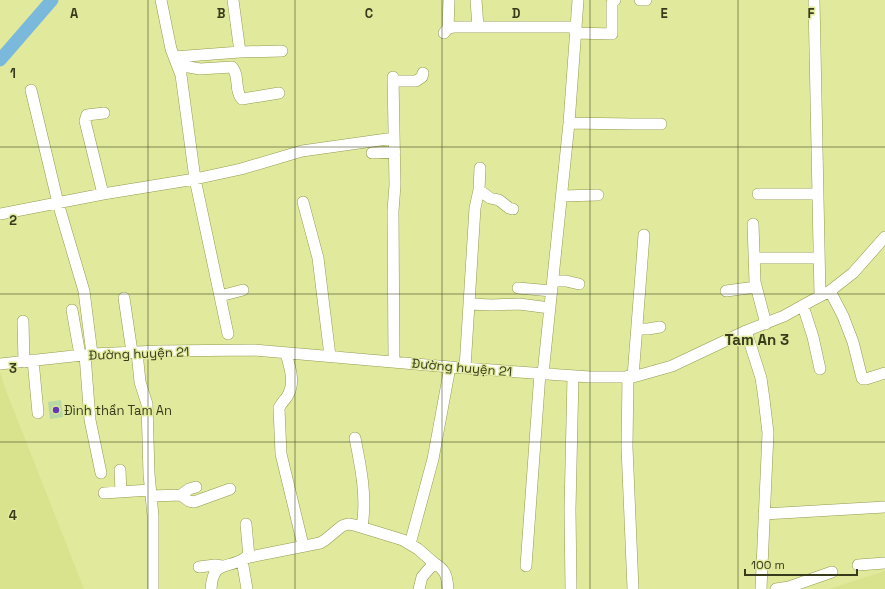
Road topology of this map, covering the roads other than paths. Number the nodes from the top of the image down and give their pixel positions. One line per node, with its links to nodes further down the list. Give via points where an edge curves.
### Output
1 (161, 0): 14 (street)
2 (233, 0): 13 (street)
3 (449, 0): 10 (street, via 446,31)
4 (476, 0): 10 (street)
5 (578, 0): 11 (street)
6 (615, 0): 11 (street, via 612,3 612,34)
7 (640, 0): 8 (street)
8 (646, 0)
9 (814, 0): 29 (street)
10 (478, 27): 11 (street)
11 (575, 30): 19 (street)
12 (282, 51): 13 (street)
13 (240, 52): 14 (street)
14 (176, 61): 17 (street, via 200,70 232,68 242,99); 25 (street, via 181,75)
15 (423, 73): 21 (street, via 416,81 393,79)
16 (31, 90): 33 (street)
17 (279, 93)
18 (104, 112): 27 (street, via 87,115 85,121)
19 (569, 123): 20 (street); 31 (street)
20 (660, 124)
21 (394, 138): 22 (street); 25 (street, via 302,151)
22 (395, 152): 23 (street); 65 (street)
23 (372, 153)
24 (480, 168): 26 (street)
25 (196, 179): 27 (street); 48 (street)
26 (479, 190): 34 (street); 50 (street, via 474,208)
27 (103, 194): 33 (street)
28 (758, 194): 29 (street)
29 (818, 194): 40 (street)
30 (598, 195): 31 (street)
31 (562, 196): 42 (street)
32 (303, 202): 63 (street, via 318,258)
33 (58, 204): 35 (street); 62 (street, via 84,290)
34 (513, 209)
35 (0, 214)
36 (753, 224): 39 (street)
37 (644, 235): 57 (street)
38 (885, 237): 47 (street, Đường huyện 21, via 854,273)
39 (754, 258): 40 (street); 43 (street)
40 (819, 258): 47 (street)
41 (579, 284): 42 (street, via 566,281)
42 (552, 286): 44 (street); 52 (street)
43 (756, 287): 46 (street); 55 (street)
44 (518, 288)
45 (243, 290): 48 (street)
46 (726, 291)
47 (825, 294): 51 (street, Đường huyện 21); 71 (street, via 843,316 862,378)
48 (220, 296): 59 (street)
49 (124, 298): 60 (street)
50 (469, 304): 52 (street, via 519,304); 68 (street)
51 (803, 306): 55 (street, Đường huyện 21); 69 (street)
52 (550, 308): 70 (street)
53 (72, 310): 62 (street)
54 (23, 321): 64 (street)
55 (766, 324): 58 (street, Đường huyện 21)
56 (660, 327): 57 (street)
57 (637, 328): 73 (street)
58 (746, 331): 73 (street, Đường huyện 21, via 672,366); 85 (street, via 761,378 768,433)
59 (228, 334)
60 (134, 352): 61 (street, Đường huyện 21, via 254,350); 62 (street, Đường huyện 21); 82 (street, via 147,404)
61 (286, 353): 63 (street, Đường huyện 21); 89 (street, via 292,380 289,393 279,408 281,454)
62 (86, 355): 64 (street, Đường huyện 21); 77 (street, via 90,420)
63 (330, 356): 65 (street, Đường huyện 21)
64 (29, 361): 66 (street, Đường huyện 21); 74 (street)
65 (394, 362): 67 (street, Đường huyện 21)
66 (0, 364)
67 (450, 367): 68 (street, Đường huyện 21); 88 (street, via 434,459)
68 (465, 368): 70 (street, Đường huyện 21)
69 (820, 369)
70 (542, 373): 72 (street, Đường huyện 21); 95 (street)
71 (885, 373)
72 (573, 376): 73 (street, Đường huyện 21); 104 (street)
73 (631, 377): 105 (street, via 627,447)
74 (38, 413)
75 (355, 438): 87 (street, via 364,501)
76 (120, 470): 80 (street)
77 (100, 473)
78 (196, 487): 83 (street)
79 (230, 489): 83 (street, via 194,502)
80 (121, 492): 81 (street); 82 (street)
81 (104, 493)
82 (151, 493): 83 (street); 99 (street)
83 (181, 495)
84 (885, 507): 85 (street)
85 (764, 514): 98 (street)
86 (246, 524): 90 (street)
87 (362, 527): 88 (street); 89 (street, via 348,524 325,540)
88 (410, 544): 91 (street)
89 (303, 545): 90 (street)
90 (245, 558): 94 (street, via 237,563); 101 (street)
91 (434, 563): 102 (street, via 422,577); 103 (street, via 443,569 447,576)
92 (885, 563): 93 (street)
93 (858, 564)
94 (222, 566): 96 (street); 100 (street, via 213,576)
95 (526, 566)
96 (199, 567)
97 (832, 572): 106 (street)
98 (763, 588)
99 (153, 589)
100 (212, 589)
101 (247, 589)
102 (419, 589)
103 (448, 589)
104 (571, 589)
105 (633, 589)
106 (776, 589)

